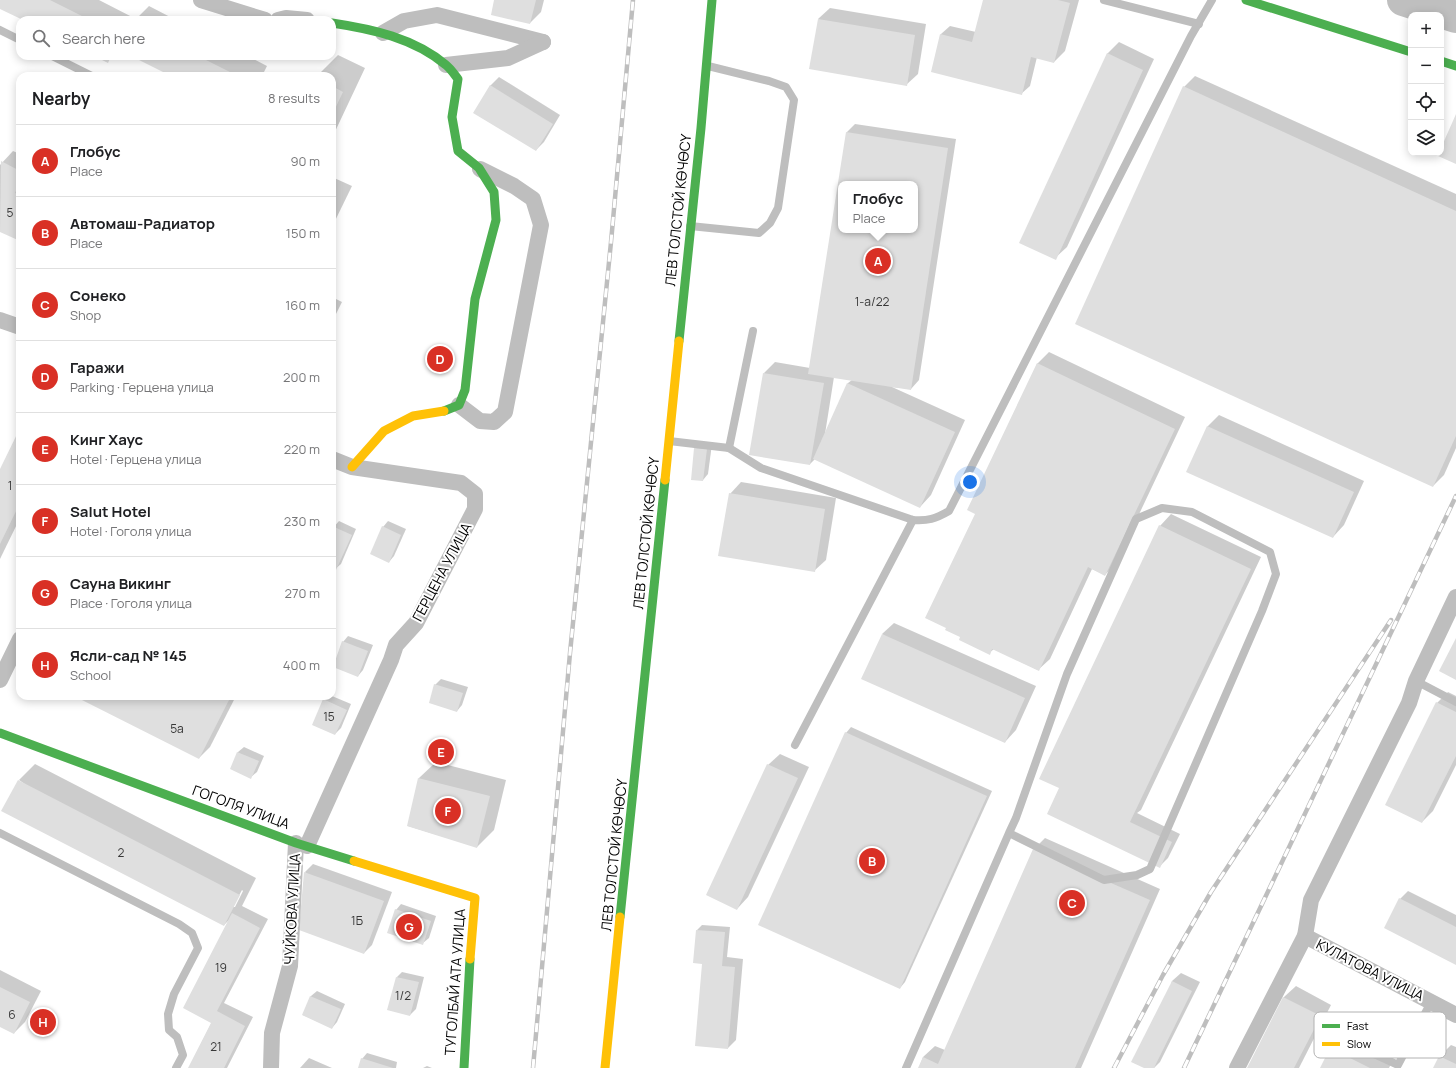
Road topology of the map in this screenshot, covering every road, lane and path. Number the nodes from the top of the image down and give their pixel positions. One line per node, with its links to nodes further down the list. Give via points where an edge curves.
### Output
1 (201, 0): 6 (street)
2 (712, 0): 16 (street, ЛЕВ ТОЛСТОЙ КӨЧӨСҮ)
3 (1104, 0): 8 (lane)
4 (1212, 0): 8 (lane)
5 (1246, 0): 12 (street)
6 (252, 16)
7 (336, 24): 10 (street)
8 (1199, 24): 29 (lane, via 948,511 926,521)
9 (0, 30): 11 (lane)
10 (383, 33): 15 (street, via 418,46); 15 (street, via 404,21 437,15 543,42 508,58)
11 (16, 38)
12 (1408, 51)
13 (60, 60): 18 (lane)
14 (1444, 62): 17 (street)
15 (446, 65): 19 (street, via 458,79 452,117 458,151)
16 (707, 66): 20 (street, ЛЕВ ТОЛСТОЙ КӨЧӨСҮ); 20 (lane, via 786,87 794,100 778,208 770,223 759,233)
17 (1456, 66)
18 (84, 72)
19 (479, 168): 24 (street, via 494,192 496,220 475,299 466,390); 24 (street, via 533,199 542,225 505,412 494,422 480,421)
20 (690, 226): 25 (street, ЛЕВ ТОЛСТОЙ КӨЧӨСҮ)
21 (0, 320): 22 (street)
22 (16, 326)
23 (753, 331): 26 (lane)
24 (459, 405): 28 (street, via 444,411 413,416 384,431)
25 (670, 441): 26 (lane); 51 (street, ЛЕВ ТОЛСТОЙ КӨЧӨСҮ)
26 (729, 448): 29 (lane, via 761,468)
27 (336, 461): 28 (street, ГЕРЦЕНА УЛИЦА)
28 (352, 467): 39 (street, ГЕРЦЕНА УЛИЦА, via 461,483 475,494 475,509 416,623 396,645)
29 (913, 520): 36 (lane)
30 (1456, 597): 33 (street)
31 (16, 647): 32 (street)
32 (0, 680)
33 (1416, 681): 34 (lane); 41 (street, via 1409,703 1311,900)
34 (1456, 702)
35 (0, 733): 39 (street, ГОГОЛЯ УЛИЦА)
36 (796, 745)
37 (0, 832): 48 (lane, via 192,933 198,948 174,994 168,1014 169,1030 177,1037 183,1055)
38 (1009, 833): 38 (lane, via 1067,674 1136,519 1162,508 1192,512 1270,552 1276,574 1262,611 1150,869 1137,875 1104,880); 52 (lane)
39 (302, 845): 40 (street, ГОГОЛЯ УЛИЦА); 49 (street, ЧУЙКОВА УЛИЦА, via 290,966 272,1033)
40 (475, 898): 50 (street, ТУГОЛБАЙ АТА УЛИЦА)
41 (1305, 936): 42 (street, КУЛАТОВА УЛИЦА); 53 (street)
42 (1431, 1002): 43 (lane); 44 (street, КУЛАТОВА УЛИЦА)
43 (1426, 1012)
44 (1456, 1014)
45 (1379, 1058): 47 (lane)
46 (1402, 1058): 47 (lane)
47 (1397, 1067)
48 (176, 1068)
49 (271, 1068)
50 (464, 1068)
51 (605, 1068)
52 (906, 1068)
53 (1237, 1068)

